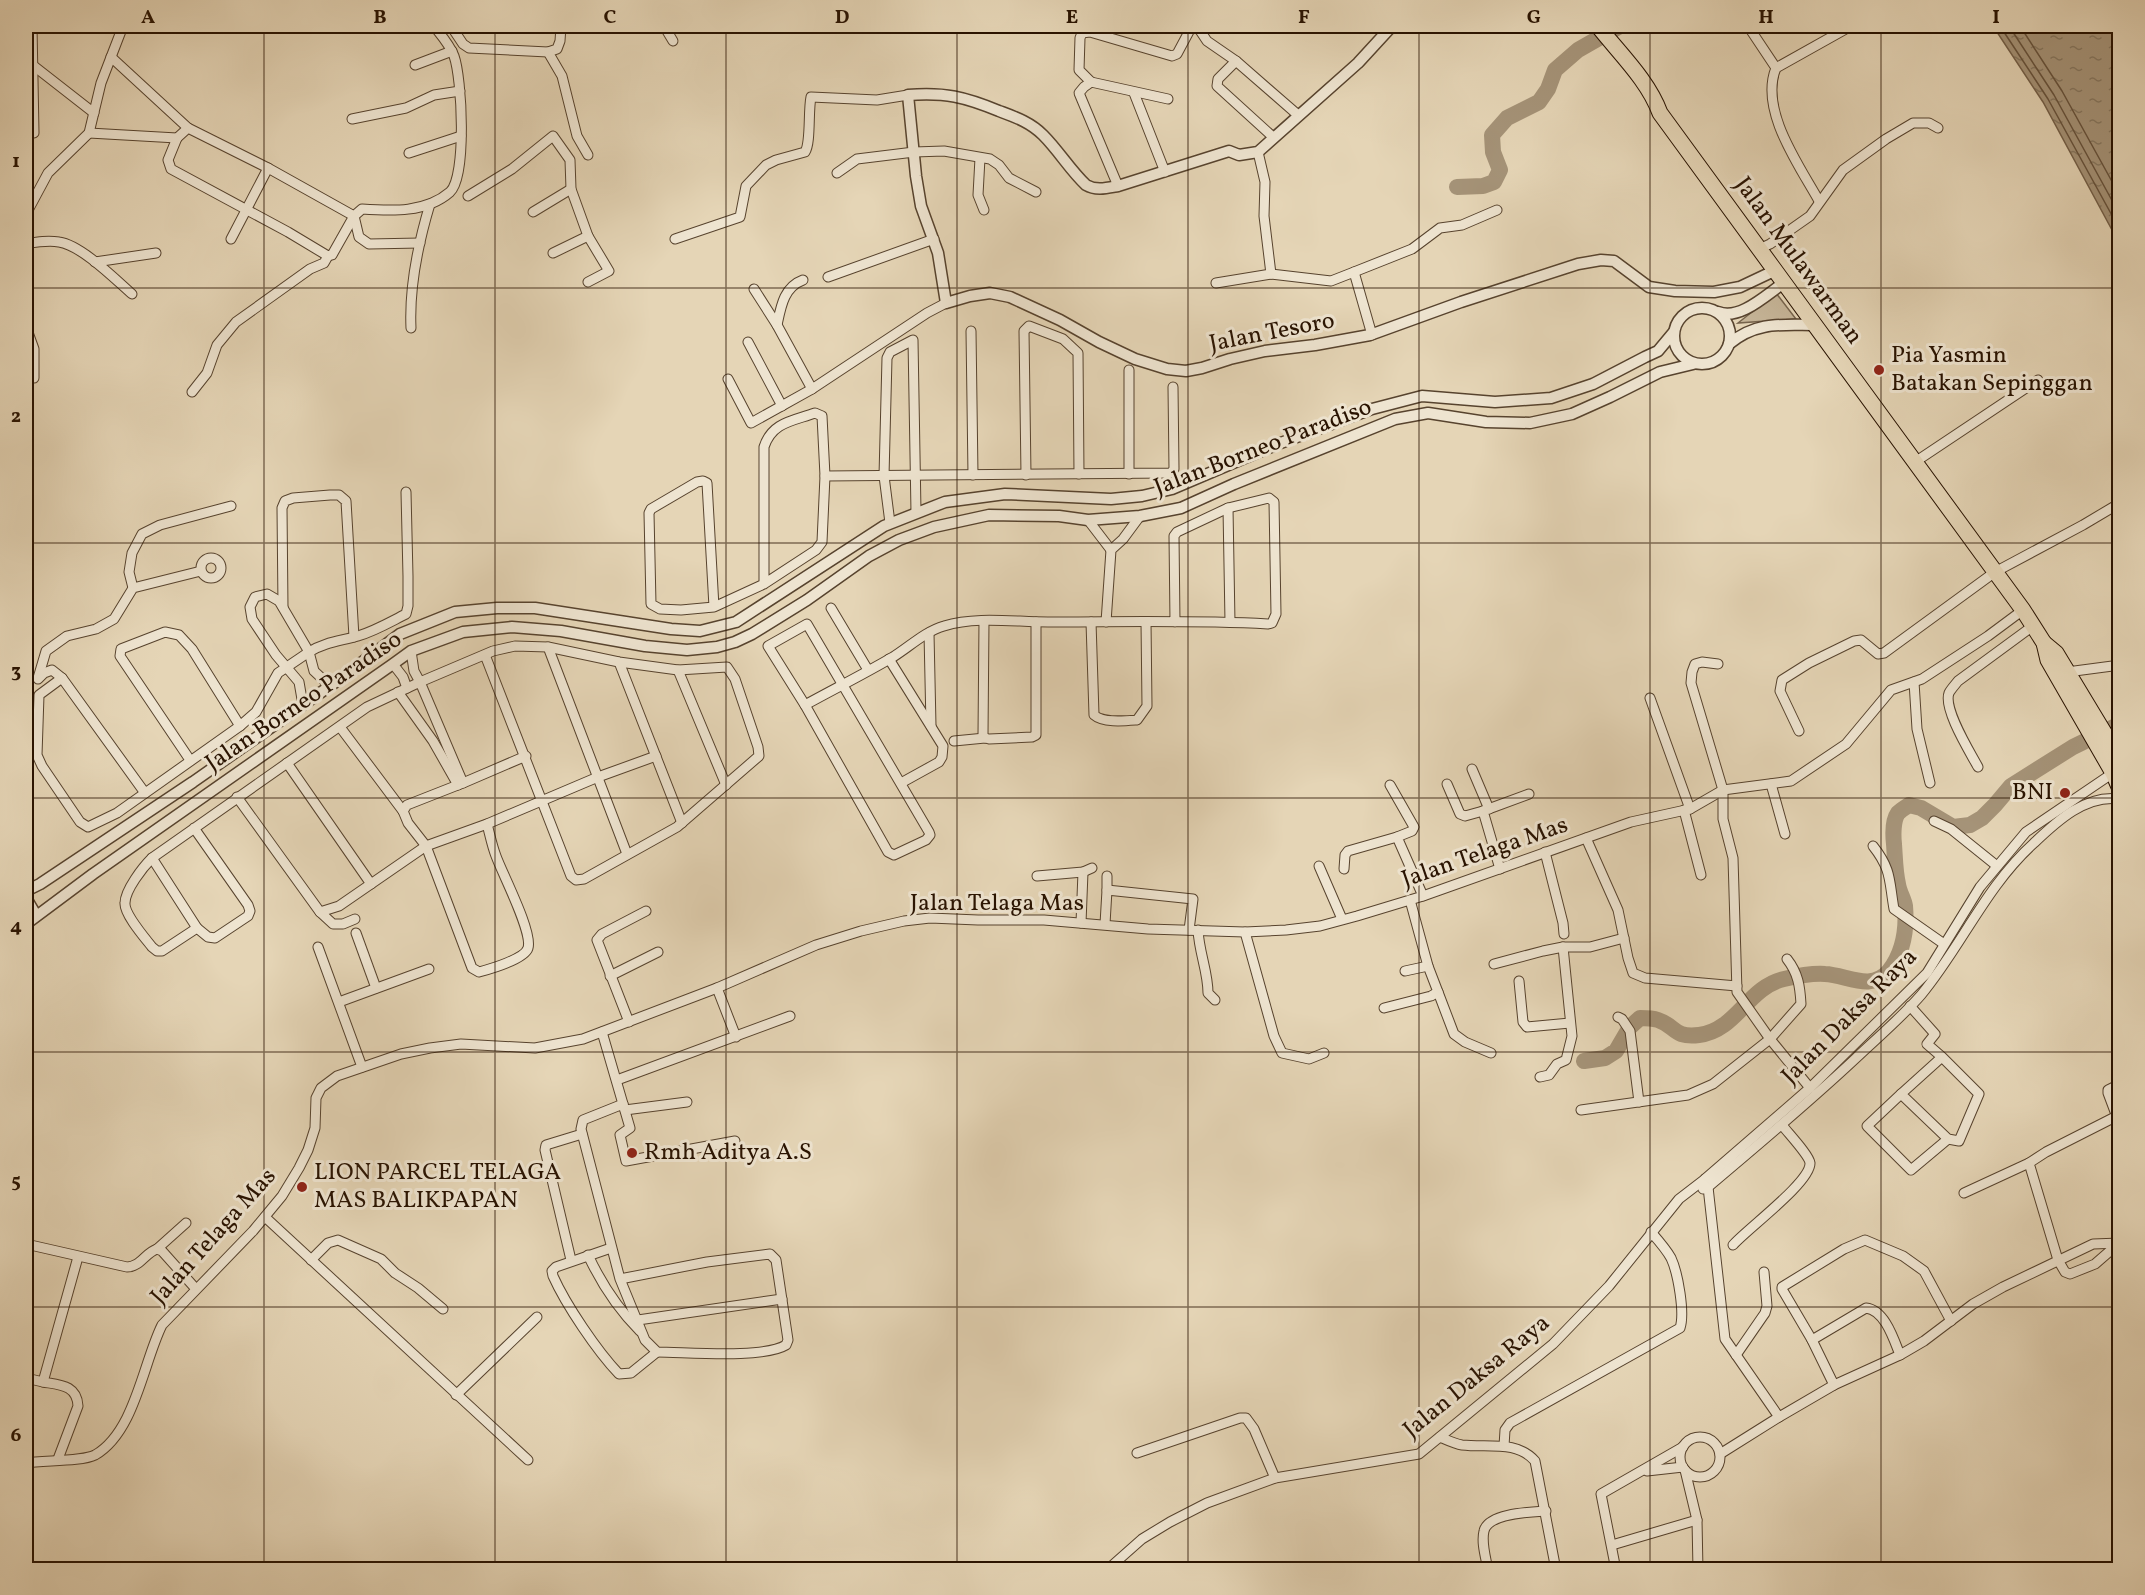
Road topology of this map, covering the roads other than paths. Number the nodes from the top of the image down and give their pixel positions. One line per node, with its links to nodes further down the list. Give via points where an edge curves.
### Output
1 (32, 26): 20 (street)
2 (123, 26): 18 (street)
3 (434, 26): 16 (street)
4 (451, 26): 17 (street, via 469,48)
5 (561, 26): 17 (street, via 557,49)
6 (664, 26): 14 (street)
7 (1192, 26): 23 (street, via 1178,54 1172,56 1082,33 1079,70)
8 (1197, 26): 19 (street, via 1207,41)
9 (1392, 26): 29 (street, via 1358,63)
10 (1586, 26): 15 (highway, Jalan Mulawarman)
11 (1598, 26): 15 (highway, Jalan Mulawarman)
12 (1748, 26): 22 (street)
13 (1851, 26): 22 (street)
14 (674, 40)
15 (1611, 50): 64 (highway, Jalan Mulawarman, via 1655,100 1660,113)
16 (452, 51): 21 (street); 24 (street)
17 (548, 52): 41 (street, via 562,76 577,136)
18 (111, 57): 28 (street); 31 (street)
19 (1236, 61): 29 (street); 36 (street, via 1218,79 1217,86)
20 (29, 62): 28 (street); 33 (street)
21 (415, 65)
22 (1776, 68): 50 (street, via 1774,111)
23 (1091, 82): 25 (street); 46 (street, via 1079,93)
24 (460, 92): 30 (street, via 434,95 406,108); 35 (street)
25 (1134, 93): 27 (street); 44 (street)
26 (908, 95): 38 (street); 46 (street, via 951,94 1014,116 1043,135 1086,186); 60 (street, via 877,100 811,97 805,152 766,165 746,186 740,217)
27 (1168, 99)
28 (94, 113): 34 (street)
29 (1298, 115): 36 (street)
30 (352, 119)
31 (188, 128): 37 (street); 43 (street)
32 (1938, 128): 50 (street, via 1929,123 1912,123 1844,170)
33 (34, 133)
34 (89, 134): 37 (street); 56 (street, via 48,173)
35 (461, 136): 40 (street); 51 (street, via 455,186)
36 (1273, 137): 39 (street)
37 (177, 138): 54 (street, via 169,167)
38 (914, 152): 42 (street, via 944,151); 45 (street, via 857,159); 61 (street, via 921,206)
39 (1258, 152): 44 (street, via 1239,155 1229,151); 70 (street, via 1265,183 1264,216)
40 (409, 153)
41 (588, 155)
42 (980, 158): 48 (street, via 990,159 1009,178); 52 (street, via 978,195)
43 (268, 168): 54 (street); 57 (street)
44 (1165, 172): 46 (street)
45 (837, 174)
46 (1118, 186)
47 (571, 189): 49 (street, via 570,160 552,136 512,169); 55 (street); 58 (street)
48 (1036, 192)
49 (468, 196)
50 (1819, 201): 64 (street, via 1810,216)
51 (430, 204): 57 (street, via 395,212 362,209); 62 (street)
52 (984, 210)
53 (1497, 210): 69 (street, via 1462,225 1440,228 1412,249)
54 (247, 211): 59 (street); 67 (street)
55 (533, 212)
56 (26, 214)
57 (354, 216): 62 (street, via 359,237 369,244); 67 (street)
58 (588, 236): 66 (street); 74 (street, via 609,271)
59 (231, 239)
60 (675, 239)
61 (934, 239): 72 (street); 78 (street)
62 (420, 243): 83 (street, via 410,302)
63 (26, 244): 68 (street, via 61,242)
64 (1759, 249): 71 (highway, Jalan Mulawarman)
65 (156, 253): 68 (street)
66 (553, 253)
67 (328, 256): 96 (street, via 324,263 236,322 217,345 207,373)
68 (95, 262): 77 (street)
69 (1354, 272): 70 (street, via 1331,281); 86 (street)
70 (1271, 274): 75 (street)
71 (1780, 276): 79 (street, via 1739,311 1726,315); 81 (highway, Jalan Mulawarman); 86 (street, Jalan Tesoro, via 1714,292 1675,291 1649,287 1611,261 1578,264)
72 (828, 277)
73 (803, 280): 80 (street, via 787,292)
74 (588, 282)
75 (1216, 283)
76 (754, 289): 80 (street)
77 (132, 294)
78 (946, 303): 86 (street, Jalan Tesoro, via 990,293 1010,297 1135,359 1186,371 1265,351); 95 (street, Jalan Tesoro)
79 (1718, 312): 85 (street, via 1699,307 1690,310 1676,323); 88 (street, via 1730,329)
80 (777, 325): 95 (street)
81 (1815, 325): 88 (street, via 1761,327 1745,332); 98 (highway, Jalan Mulawarman)
82 (26, 327): 91 (street, via 34,349)
83 (411, 328)
84 (971, 331): 102 (street)
85 (1673, 333): 89 (street, via 1678,352); 107 (street, Jalan Borneo Paradiso, via 1658,351 1593,384 1551,398 1495,402 1422,396 1372,409 1172,489 1111,498 1005,494)
86 (1372, 335)
87 (748, 342): 97 (street)
88 (1729, 344): 89 (street, via 1719,359 1702,365)
89 (1694, 363): 112 (street, Jalan Borneo Paradiso, via 1660,372 1572,414 1530,423 1486,422 1428,413 1395,419 1181,507)
90 (1129, 370): 100 (street)
91 (34, 378)
92 (728, 379): 97 (street, Jalan Tesoro, via 751,423)
93 (2038, 380): 98 (street)
94 (1173, 387): 100 (street, via 1174,469 1166,474)
95 (812, 389): 97 (street, Jalan Tesoro)
96 (192, 392)
97 (782, 406)
98 (1915, 462): 118 (highway, Jalan Mulawarman)
99 (1079, 474): 100 (street); 103 (street); 103 (street, via 1078,353 1064,339 1029,326 1024,331)
100 (1129, 474)
101 (916, 475): 102 (street); 105 (street); 105 (street, via 914,340 890,352 887,358); 111 (street)
102 (972, 475): 103 (street)
103 (1026, 475)
104 (825, 476): 105 (street); 119 (street, via 822,542); 119 (street, via 822,416 815,413 778,426 768,434 764,447)
105 (884, 476): 115 (street)
106 (406, 492): 136 (street, via 406,614)
107 (962, 499): 111 (street, Jalan Borneo Paradiso); 113 (street)
108 (2120, 503): 118 (street)
109 (231, 506): 120 (street, via 160,525 142,534 132,553 129,572)
110 (1228, 508): 131 (street, via 1174,536); 132 (street); 132 (street, via 1272,499 1276,536 1275,619 1268,624)
111 (916, 512): 115 (street, Jalan Borneo Paradiso)
112 (1140, 516): 114 (street, Jalan Borneo Paradiso); 116 (street)
113 (968, 520): 114 (street, Jalan Borneo Paradiso, via 988,515); 134 (street, Jalan Borneo Paradiso, via 899,540 752,634 717,647 687,650 645,646)
114 (1088, 520): 116 (street)
115 (890, 523): 125 (street, Jalan Borneo Paradiso, via 736,622 721,627 700,631 671,629)
116 (1111, 550): 129 (street)
117 (201, 571): 120 (street)
118 (1995, 572): 124 (highway, Jalan Mulawarman); 168 (street, via 1884,653 1878,654 1861,640 1854,641 1782,680 1780,691)
119 (764, 584): 122 (street)
120 (133, 588): 152 (street, via 114,619 96,629 67,636 46,651)
121 (284, 608): 136 (street, via 285,501 339,495 346,501); 140 (street); 147 (street, via 267,594 255,597 250,607 252,620)
122 (714, 608): 122 (street, via 707,483 703,481 655,505 649,513 651,604 660,609)
123 (831, 608): 149 (street)
124 (2023, 610): 133 (highway, Jalan Mulawarman); 156 (street, Jalan Telaga Mas)
125 (562, 612): 134 (street); 158 (street, Jalan Borneo Paradiso, via 497,608 455,612 400,634)
126 (984, 621): 127 (street); 135 (street, via 944,626); 170 (street)
127 (1036, 622): 128 (street); 170 (street, via 1036,735)
128 (1091, 622): 129 (street); 130 (street, via 1094,715 1127,721 1137,720 1147,706)
129 (1106, 622): 130 (street)
130 (1146, 622): 131 (street)
131 (1175, 622): 132 (street)
132 (1230, 622)
133 (2033, 626): 137 (highway, Jalan Mulawarman); 178 (street, via 1958,681 1949,693 1952,716)
134 (561, 631): 139 (street, Jalan Borneo Paradiso, via 512,627 463,632)
135 (929, 633): 142 (street); 167 (street)
136 (354, 637): 140 (street)
137 (2044, 643): 151 (highway, Jalan Mulawarman, via 2056,653); 164 (highway, Jalan Mulawarman, via 2048,660)
138 (548, 647): 141 (street, via 515,646); 143 (street); 180 (street)
139 (411, 651): 144 (street, Jalan Borneo Paradiso); 155 (street)
140 (309, 652): 147 (street); 150 (street)
141 (485, 655): 155 (street); 173 (street)
142 (889, 659): 149 (street); 167 (street)
143 (619, 662): 148 (street); 174 (street)
144 (393, 664): 159 (street, via 403,677); 172 (street, Jalan Borneo Paradiso)
145 (1718, 664): 189 (street, via 1695,664 1691,683)
146 (2120, 665): 151 (street)
147 (287, 666): 154 (street); 165 (street, via 278,673 256,712)
148 (678, 670): 186 (street); 186 (street, via 727,667 735,679 759,756)
149 (868, 670): 157 (street)
150 (314, 671): 154 (street); 158 (street)
151 (2067, 672): 164 (highway, Jalan Mulawarman)
152 (38, 678): 153 (street, via 52,670); 160 (street)
153 (62, 678): 160 (street); 190 (street)
154 (299, 682): 162 (street)
155 (420, 682): 159 (street); 183 (street)
156 (1914, 682): 182 (street, via 1917,729); 185 (street, Jalan Telaga Mas, via 1891,690 1846,744 1791,781)
157 (844, 684): 163 (street); 163 (street, via 807,624 768,646); 181 (street)
158 (330, 686): 162 (street, Jalan Borneo Paradiso)
159 (403, 690): 166 (street, via 367,707); 183 (street)
160 (39, 695): 190 (street, via 38,755 80,822 88,828 98,824)
161 (1650, 698): 198 (street)
162 (303, 705): 169 (street, Jalan Borneo Paradiso)
163 (805, 705): 181 (street, via 891,855 930,835)
164 (2084, 712): 177 (highway, Jalan Mulawarman)
165 (240, 726): 175 (street); 175 (street, via 192,650 178,635 165,632 121,649 120,656)
166 (340, 727): 176 (street); 200 (street)
167 (931, 727): 181 (street, via 944,746 939,762)
168 (1799, 731)
169 (261, 734): 172 (street); 224 (street, Jalan Borneo Paradiso)
170 (985, 738): 171 (street)
171 (954, 741)
172 (271, 749): 230 (street, Jalan Borneo Paradiso)
173 (526, 756): 183 (street); 195 (street)
174 (656, 756): 180 (street); 202 (street)
175 (190, 760): 190 (street)
176 (287, 763): 193 (street); 222 (street)
177 (2116, 766): 188 (highway, Jalan Mulawarman); 192 (street, Jalan Daksa Raya)
178 (1978, 767)
179 (1472, 770): 199 (street)
180 (598, 777): 195 (street); 211 (street)
181 (901, 783)
182 (1930, 783)
183 (461, 784): 200 (street, via 407,805)
184 (1447, 784): 199 (street, via 1460,814)
185 (1771, 784): 189 (street, Jalan Telaga Mas); 205 (street)
186 (726, 785): 202 (street)
187 (1390, 785): 206 (street, via 1414,826 1412,831)
188 (2120, 789)
189 (1723, 790): 198 (street, Jalan Telaga Mas); 255 (street, via 1722,809 1732,858)
190 (145, 793)
191 (1529, 794): 199 (street)
192 (2080, 795): 196 (street); 197 (street, Jalan Daksa Raya)
193 (237, 797): 204 (street); 229 (street)
194 (2120, 799): 196 (street, Jalan Daksa Raya, via 2108,797)
195 (543, 800): 203 (street); 211 (street, via 571,876 576,880)
196 (2085, 805): 197 (street, Jalan Daksa Raya)
197 (2071, 806): 214 (street, Jalan Daksa Raya, via 2026,832); 259 (street, Jalan Daksa Raya, via 2002,879 1935,978)
198 (1688, 809): 207 (street, Jalan Telaga Mas, via 1631,822); 219 (street)
199 (1486, 810): 217 (street)
200 (402, 811): 208 (street)
201 (1934, 822): 214 (street, via 1951,829)
202 (682, 823): 211 (street)
203 (487, 825): 208 (street); 208 (street, via 528,938 528,948 522,956 488,970 479,972 472,968)
204 (194, 828): 212 (street); 236 (street, via 250,911 215,938)
205 (1785, 834)
206 (1397, 837): 216 (street, via 1348,851); 225 (street)
207 (1586, 838): 210 (street, Jalan Telaga Mas); 241 (street, via 1618,910)
208 (426, 846): 222 (street)
209 (1873, 846): 242 (street, via 1889,873 1894,909)
210 (1545, 852): 217 (street, Jalan Telaga Mas); 240 (street)
211 (627, 854)
212 (152, 858): 236 (street); 236 (street, via 127,896 126,911 157,951)
213 (1319, 866): 231 (street)
214 (1997, 866): 242 (street, Jalan Daksa Raya)
215 (1092, 868): 218 (street)
216 (1344, 869)
217 (1500, 869): 225 (street, Jalan Telaga Mas)
218 (1083, 872): 220 (street); 233 (street)
219 (1701, 875)
220 (1037, 876)
221 (1107, 876): 223 (street)
222 (371, 884): 229 (street, via 339,906)
223 (1107, 890): 235 (street); 237 (street, via 1196,899)
224 (26, 891)
225 (1423, 896): 227 (street, Jalan Telaga Mas)
226 (26, 898): 230 (street)
227 (1410, 900): 231 (street, Jalan Telaga Mas); 248 (street)
228 (646, 911): 251 (street, via 598,937)
229 (320, 912): 232 (street, via 333,924)
230 (36, 915): 234 (street, Jalan Borneo Paradiso)
231 (1342, 919): 238 (street, Jalan Telaga Mas, via 1320,926)
232 (355, 920)
233 (1081, 922): 235 (street, Jalan Telaga Mas); 254 (street, Jalan Telaga Mas, via 930,918 904,921 816,945)
234 (26, 924)
235 (1105, 924): 237 (street, Jalan Telaga Mas)
236 (197, 928)
237 (1194, 930): 238 (street, Jalan Telaga Mas); 257 (street, via 1208,993)
238 (1245, 932): 268 (street, via 1282,1053 1309,1059)
239 (356, 933): 253 (street)
240 (1564, 934)
241 (1624, 938): 244 (street, via 1590,947); 255 (street, via 1631,968 1637,976)
242 (1944, 944): 275 (street, Jalan Daksa Raya, via 1927,973)
243 (318, 947): 258 (street)
244 (1563, 947): 247 (street); 264 (street)
245 (658, 952): 251 (street)
246 (1787, 959): 267 (street, via 1799,981 1801,1004)
247 (1494, 964)
248 (1428, 966): 250 (street); 256 (street)
249 (429, 969): 253 (street)
250 (1405, 971)
251 (610, 976): 263 (street)
252 (1519, 981): 264 (street, via 1523,1022 1527,1027)
253 (376, 988): 258 (street)
254 (717, 988): 263 (street, Jalan Telaga Mas); 266 (street)
255 (1737, 989): 267 (street)
256 (1438, 992): 260 (street); 269 (street, via 1457,1038)
257 (1215, 1000)
258 (339, 1002): 271 (street)
259 (1910, 1006): 270 (street, via 1935,1034 1927,1044); 282 (street, Jalan Daksa Raya)
260 (1384, 1008)
261 (790, 1016): 266 (street)
262 (1620, 1018): 278 (street, via 1630,1031)
263 (629, 1022): 265 (street, Jalan Telaga Mas)
264 (1570, 1023): 272 (street, via 1572,1036 1566,1060 1549,1075)
265 (602, 1032): 271 (street, Jalan Telaga Mas, via 583,1040 535,1048 461,1044 430,1048); 273 (street)
266 (736, 1037): 273 (street)
267 (1770, 1040): 275 (street); 278 (street, via 1713,1084 1688,1095)
268 (1324, 1053)
269 (1491, 1053)
270 (1942, 1057): 276 (street); 284 (street, via 1978,1094 1959,1141)
271 (362, 1067): 289 (street, Jalan Telaga Mas, via 337,1076 321,1088 308,1149 282,1196)
272 (1540, 1077)
273 (617, 1080): 279 (street)
274 (2120, 1084): 281 (street, via 2108,1090)
275 (1810, 1088): 287 (street, Jalan Daksa Raya)
276 (1901, 1094): 284 (street); 284 (street, via 1867,1126 1911,1170)
277 (687, 1102): 279 (street)
278 (1639, 1102): 280 (street)
279 (624, 1107): 283 (street, via 582,1120); 285 (street, via 630,1128 620,1135 626,1161)
280 (1581, 1110)
281 (2117, 1121): 286 (street)
282 (1782, 1125): 287 (street, Jalan Daksa Raya); 294 (street, via 1809,1160 1809,1169 1789,1194)
283 (582, 1134): 295 (street); 300 (street, via 546,1145 545,1150)
284 (1948, 1139)
285 (735, 1141)
286 (2029, 1163): 288 (street); 301 (street)
287 (1707, 1183): 291 (street, Jalan Daksa Raya, via 1678,1199); 313 (street, via 1725,1339)
288 (1964, 1193)
289 (265, 1217): 299 (street); 304 (street, Jalan Telaga Mas)
290 (186, 1223): 296 (street)
291 (1651, 1232): 320 (street, Jalan Daksa Raya, via 1609,1286 1566,1331); 321 (street, via 1675,1267 1682,1312 1680,1328 1510,1423 1505,1430)
292 (2119, 1243): 301 (street, via 2093,1244); 301 (street, via 2095,1264 2070,1274)
293 (26, 1244): 298 (street)
294 (1734, 1245)
295 (611, 1248): 297 (street); 303 (street)
296 (157, 1249): 298 (street, via 132,1267); 304 (street)
297 (588, 1256): 300 (street); 310 (street, via 597,1276)
298 (78, 1257): 316 (street)
299 (311, 1260): 306 (street, via 328,1243 338,1240 373,1254); 318 (street)
300 (571, 1260): 312 (street, via 556,1267 553,1276 610,1365 624,1375)
301 (2058, 1260): 309 (street, via 2003,1287)
302 (1764, 1272): 313 (street, via 1765,1313)
303 (620, 1278): 305 (street, via 770,1254 776,1260); 308 (street)
304 (196, 1289): 325 (street, Jalan Telaga Mas, via 162,1325 117,1435 94,1455)
305 (782, 1299): 308 (street); 312 (street, via 788,1340 782,1348)
306 (443, 1309)
307 (537, 1317): 318 (street)
308 (638, 1320): 310 (street)
309 (1951, 1321): 311 (street, via 1924,1271 1902,1256 1865,1240 1782,1287); 314 (street)
310 (642, 1333): 312 (street)
311 (1812, 1341): 314 (street, via 1869,1308 1893,1335); 317 (street)
312 (657, 1353)
313 (1736, 1355): 319 (street)
314 (1900, 1355): 317 (street)
315 (26, 1378): 316 (street)
316 (43, 1382): 325 (street, via 67,1386 77,1398 78,1406)
317 (1834, 1385): 319 (street)
318 (456, 1395): 326 (street)
319 (1779, 1417): 324 (street)
320 (1440, 1437): 321 (street, via 1459,1444); 331 (street, Jalan Daksa Raya, via 1419,1454)
321 (1504, 1446): 333 (street, via 1522,1451 1535,1461)
322 (1683, 1447): 324 (street, via 1692,1439 1704,1437 1714,1443); 328 (street); 329 (street)
323 (1137, 1453): 331 (street, via 1246,1418)
324 (1719, 1454): 330 (street, via 1718,1466)
325 (58, 1459): 327 (street, Jalan Telaga Mas)
326 (528, 1460)
327 (26, 1463)
328 (1684, 1468): 329 (street); 330 (street, via 1690,1474); 332 (street)
329 (1641, 1472): 335 (street, via 1601,1494)
330 (1703, 1476): 332 (street)
331 (1275, 1479): 337 (street, Jalan Daksa Raya, via 1207,1503 1170,1522 1142,1539)
332 (1693, 1498): 334 (street)
333 (1546, 1511): 336 (street, via 1504,1517 1486,1526 1483,1532); 339 (street)
334 (1697, 1520): 335 (street); 341 (street)
335 (1612, 1545): 340 (street)
336 (1487, 1565): 338 (street)
337 (1107, 1569)
338 (1478, 1569)
339 (1556, 1569)
340 (1616, 1569)
341 (1698, 1569)

